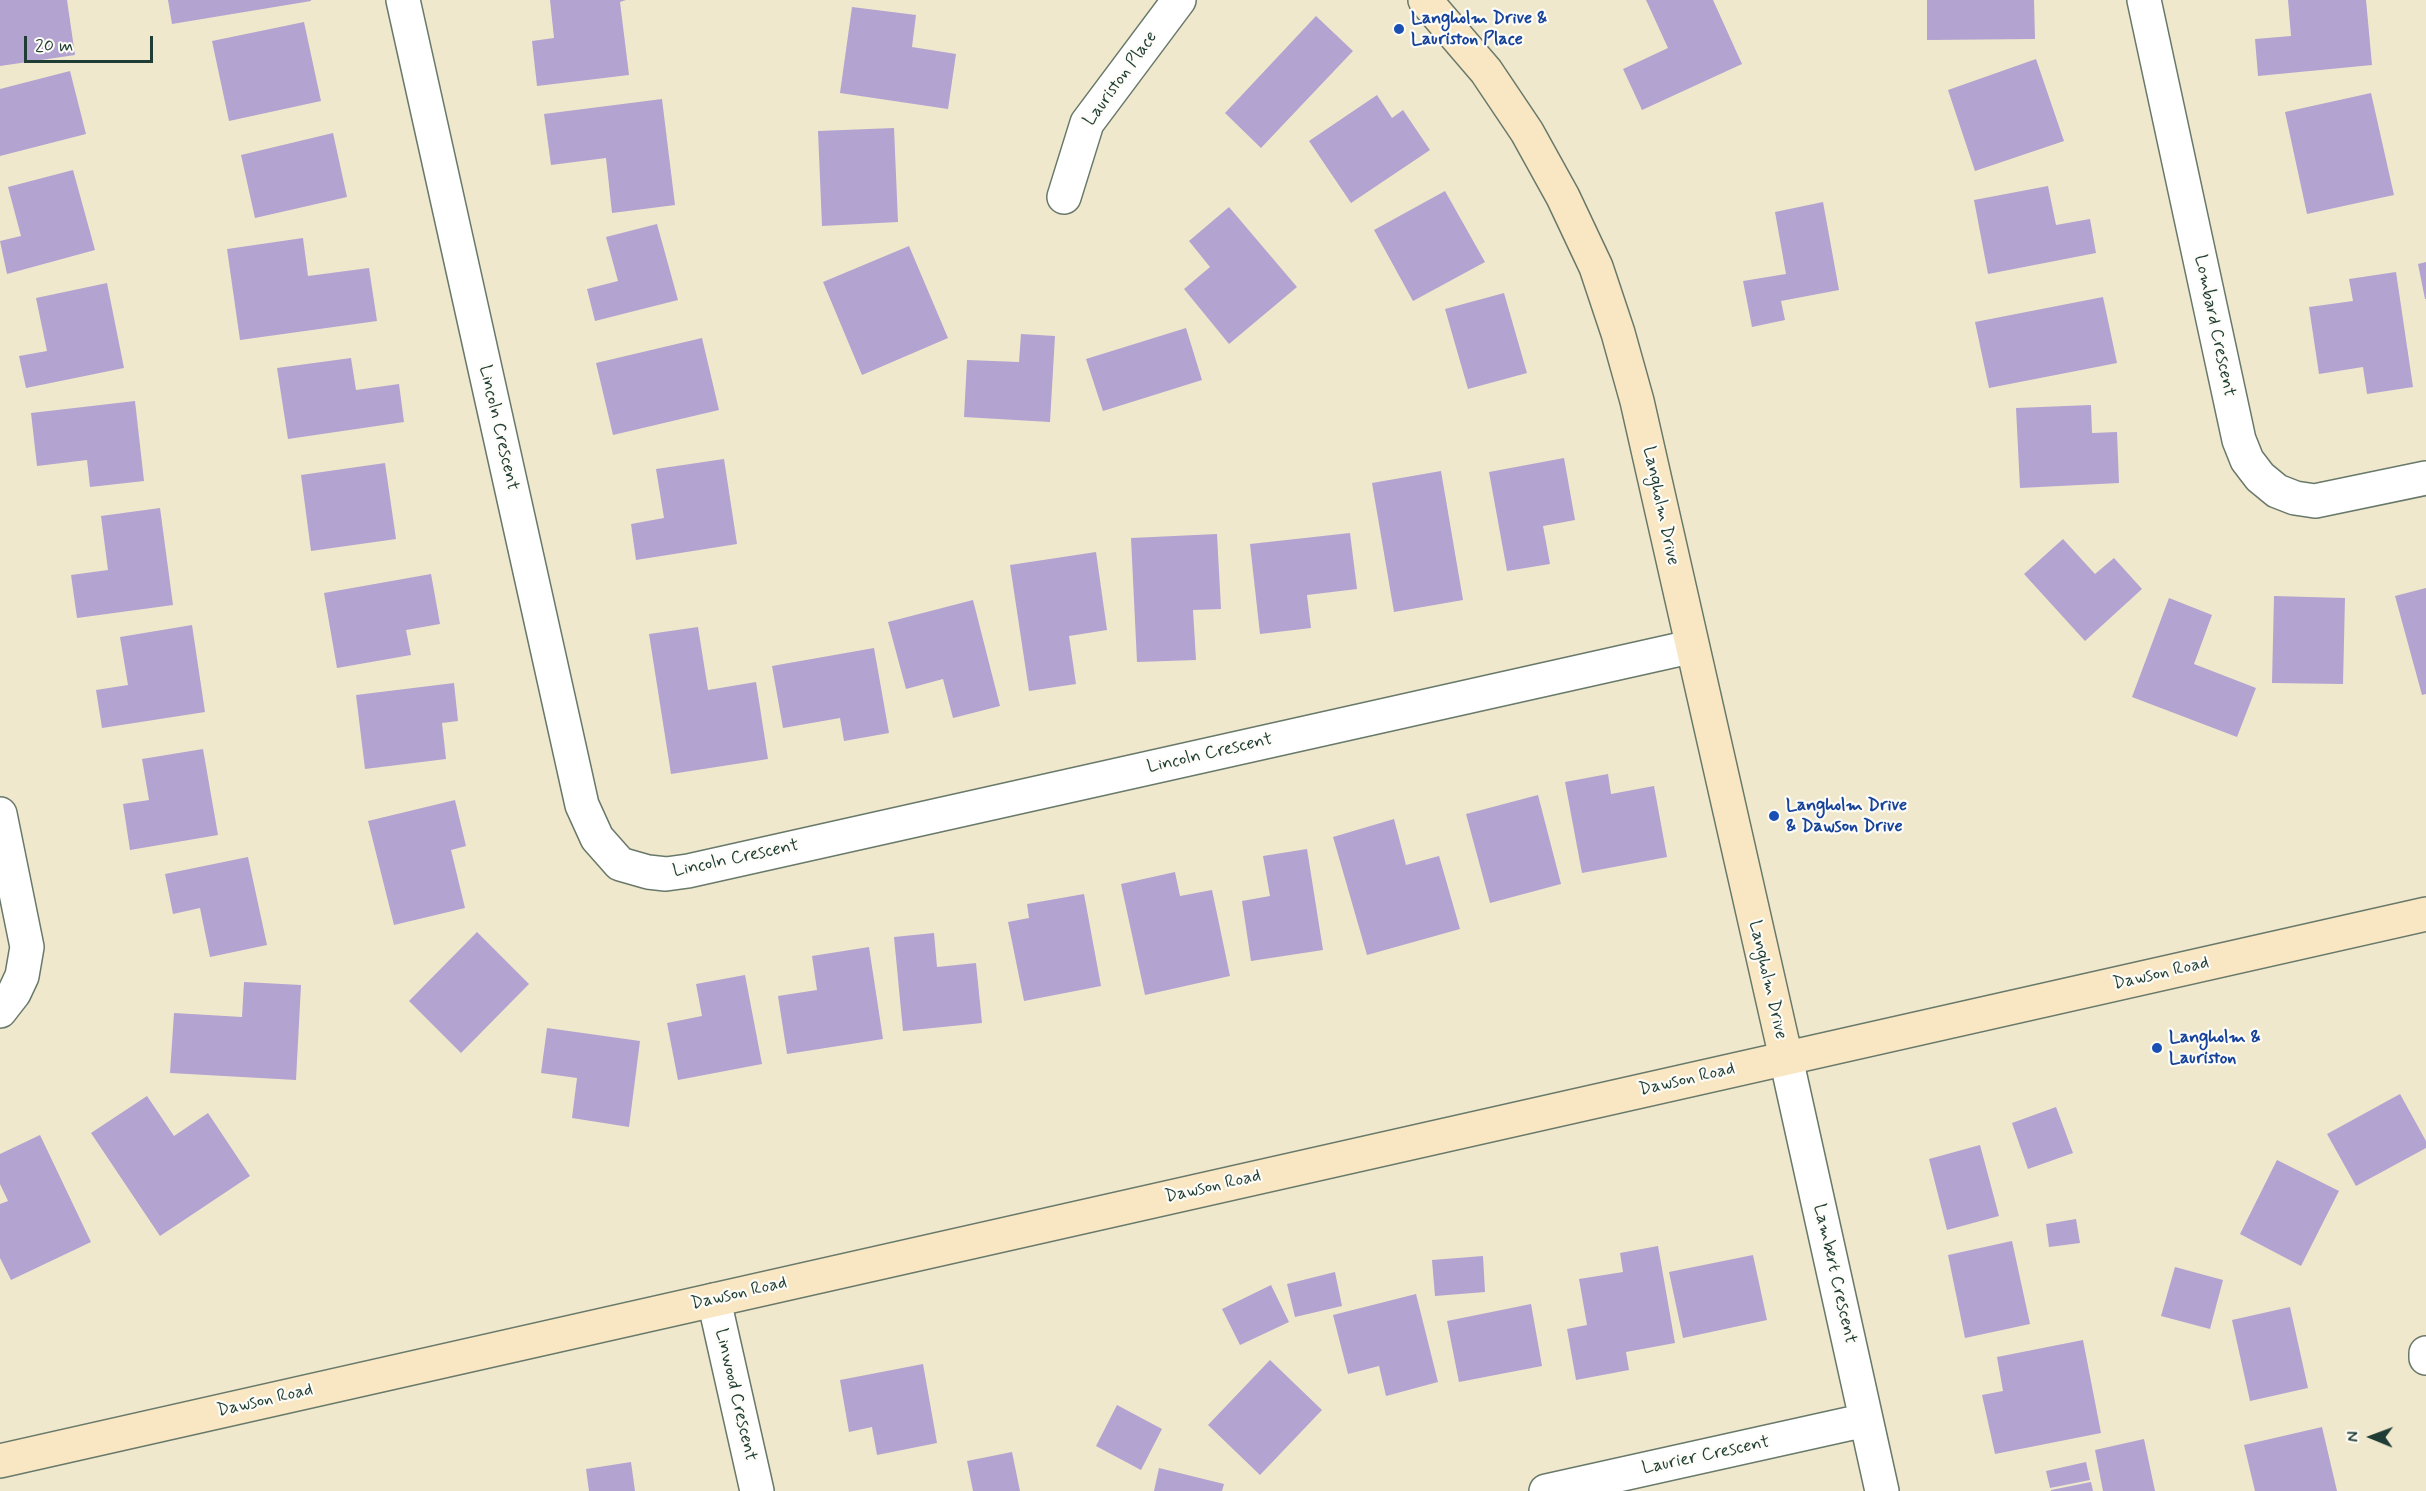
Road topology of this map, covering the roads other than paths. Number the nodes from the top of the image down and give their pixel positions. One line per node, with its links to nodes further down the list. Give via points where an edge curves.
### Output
1 (403, 0): 7 (street, Lincoln Crescent, via 582,805 597,838 620,864 666,874 688,871)
2 (1179, 0): 5 (street, Lauriston Place, via 1087,123)
3 (1425, 0): 7 (main road, Langholm Drive, via 1486,71 1527,132 1596,267 1636,401)
4 (2144, 0): 6 (street, Lombard Crescent, via 2239,440 2247,460 2277,491 2315,501)
5 (1064, 197)
6 (2426, 478)
7 (1690, 647): 11 (main road, Langholm Drive)
8 (0, 814): 10 (street, via 27,947 22,976)
9 (2426, 914): 11 (main road, Dawson Road)
10 (0, 1011)
11 (1786, 1058): 12 (main road, Dawson Road); 13 (street, Lambert Crescent)
12 (714, 1300): 14 (main road, Dawson Road); 15 (street, Linwood Crescent)
13 (1866, 1420): 16 (street, Laurier Crescent); 17 (street, Lambert Crescent)
14 (0, 1461)
15 (757, 1491)
16 (1546, 1491)
17 (1882, 1491)

